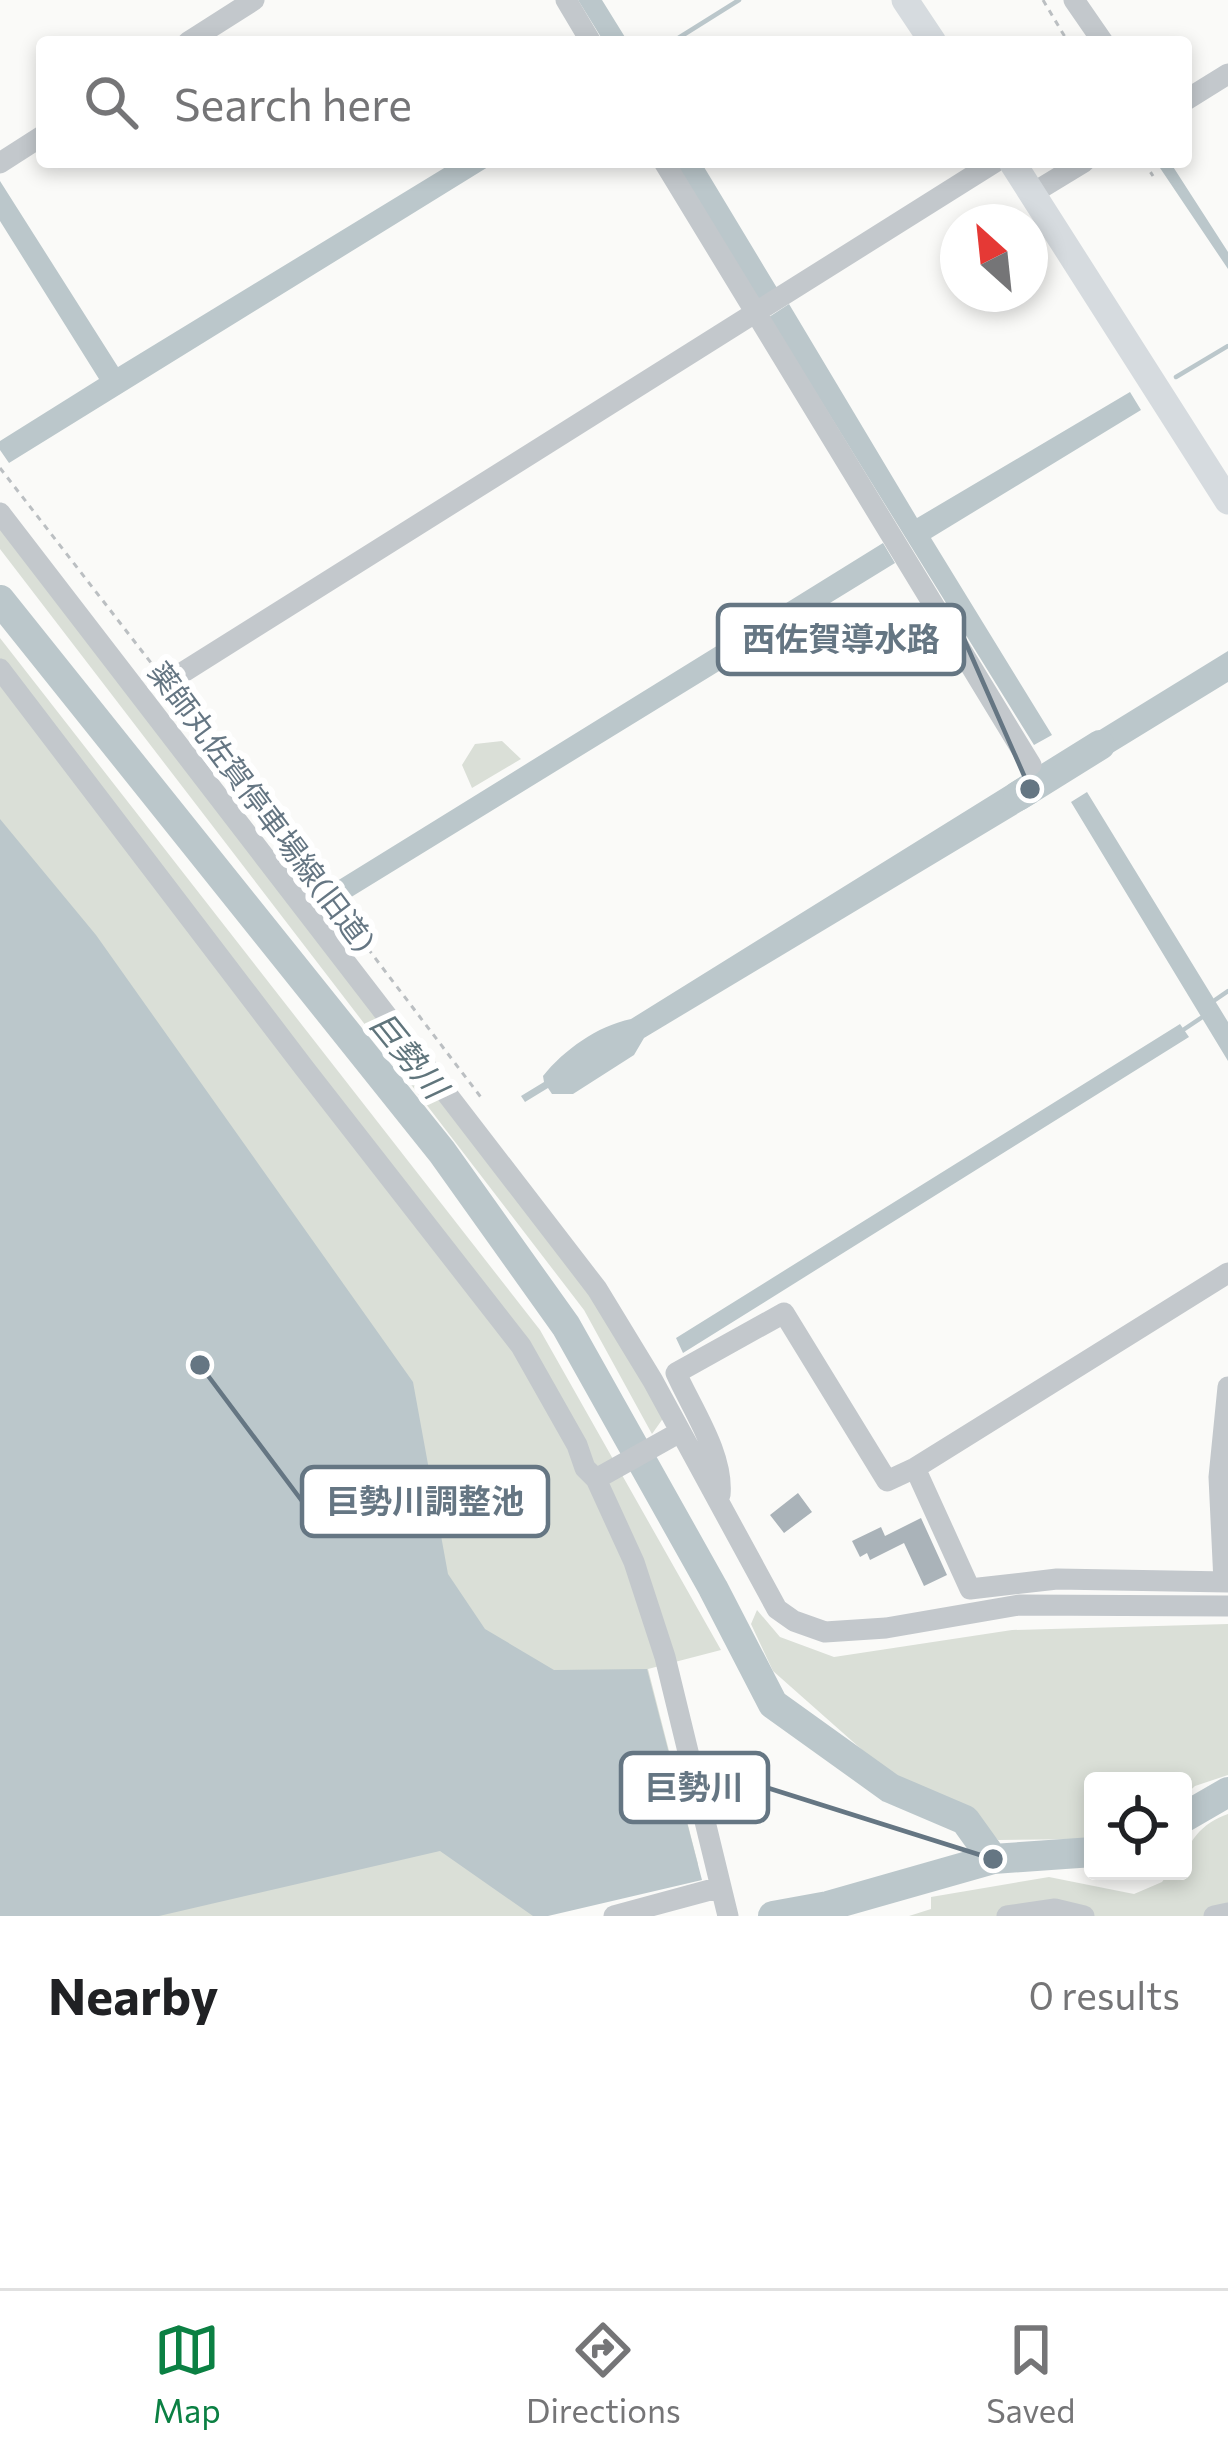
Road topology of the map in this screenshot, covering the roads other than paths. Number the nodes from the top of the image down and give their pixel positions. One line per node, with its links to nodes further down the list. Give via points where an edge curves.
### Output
1 (208, 0): 6 (street)
2 (254, 0): 6 (street)
3 (566, 0): 8 (street)
4 (905, 0): 9 (main road)
5 (1074, 0): 10 (street)
6 (221, 21): 7 (street)
7 (197, 36)
8 (588, 36)
9 (929, 36)
10 (1099, 36)
11 (1228, 74): 12 (street)
12 (1192, 96)
13 (36, 140): 14 (street)
14 (0, 163)
15 (668, 168): 20 (street)
16 (986, 168): 20 (street)
17 (1016, 168): 19 (main road)
18 (1074, 168): 19 (street)
19 (1033, 194): 21 (main road)
20 (768, 307): 24 (street); 25 (street, via 898,547)
21 (1228, 500)
22 (0, 513): 28 (street, 薬師丸佐賀停車場線(旧道), via 564,1244)
23 (0, 669): 30 (street, via 521,1346)
24 (166, 683)
25 (1031, 765)
26 (1228, 1273): 29 (street)
27 (1228, 1387): 32 (street, via 1219,1477)
28 (680, 1432): 30 (street); 31 (street, 薬師丸佐賀停車場線(旧道))
29 (915, 1468): 31 (street, via 887,1481 784,1313 676,1373 716,1462); 32 (street, via 970,1589 1057,1579)
30 (596, 1479): 34 (street, via 665,1657)
31 (719, 1503): 33 (street, 薬師丸佐賀停車場線(旧道), via 777,1609 825,1632 1019,1606)
32 (1226, 1582)
33 (1228, 1606)
34 (723, 1894): 36 (street)
35 (1228, 1913): 39 (street)
36 (614, 1916)
37 (1007, 1916): 38 (street, via 1055,1909)
38 (1084, 1916)
39 (1214, 1916)

